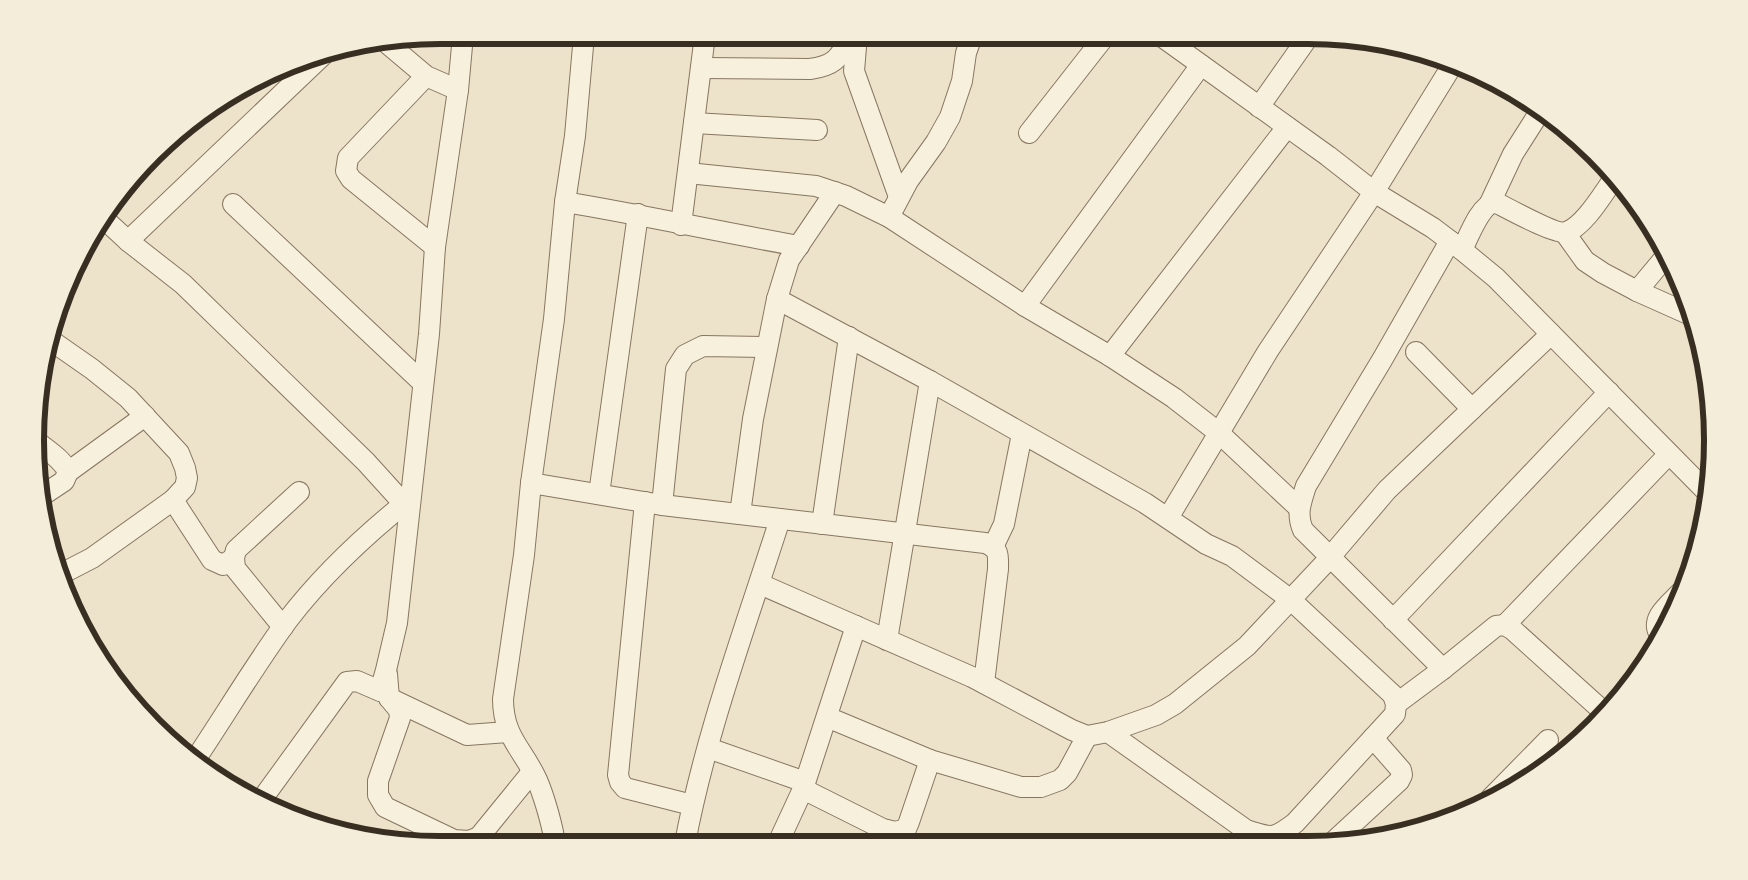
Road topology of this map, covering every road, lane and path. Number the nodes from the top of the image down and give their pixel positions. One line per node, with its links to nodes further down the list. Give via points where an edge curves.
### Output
1 (462, 44): 16 (street)
2 (583, 44): 28 (street)
3 (704, 44): 13 (street)
4 (846, 44): 13 (street, via 839,56 825,67)
5 (856, 44): 27 (street, via 854,71)
6 (969, 44): 27 (street, via 950,117)
7 (1099, 44): 22 (street)
8 (1173, 44): 12 (street)
9 (1304, 44): 17 (street)
10 (391, 47): 15 (street)
11 (312, 65): 36 (street)
12 (1201, 65): 17 (street); 43 (street)
13 (701, 68): 19 (street)
14 (1449, 70): 26 (street)
15 (426, 76): 16 (street); 39 (street, via 348,158 346,171 350,180)
16 (458, 90): 39 (street)
17 (1259, 107): 20 (street)
18 (1536, 117): 29 (street, via 1512,154)
19 (694, 123): 21 (street); 23 (street)
20 (1287, 127): 26 (street); 50 (street)
21 (817, 130)
22 (1029, 133)
23 (688, 172): 25 (street, via 816,186); 34 (street)
24 (1610, 184): 35 (street, via 1579,226)
25 (835, 192): 32 (street); 38 (street)
26 (1374, 192): 37 (street); 56 (street, via 1268,351)
27 (899, 197): 32 (street)
28 (565, 202): 31 (street); 62 (street, via 554,318)
29 (1490, 203): 35 (street, via 1495,202 1554,231); 37 (street)
30 (233, 204): 52 (street)
31 (638, 214): 34 (street); 65 (street)
32 (889, 217): 43 (street)
33 (109, 223): 36 (street)
34 (682, 225): 38 (street)
35 (1565, 233): 41 (street, via 1585,261)
36 (128, 241): 67 (street, via 183,284)
37 (1456, 245): 45 (street, via 1496,278); 69 (street, via 1306,486)
38 (798, 246): 42 (street, via 789,260)
39 (435, 247): 52 (street)
40 (1661, 261): 41 (street)
41 (1637, 291): 44 (street)
42 (777, 299): 46 (street); 48 (street)
43 (1025, 306): 50 (street)
44 (1681, 309)
45 (1551, 334): 53 (street); 54 (street)
46 (849, 337): 51 (street); 73 (street)
47 (56, 343): 55 (street, via 128,398)
48 (767, 347): 68 (street, via 703,346 685,355 676,369); 70 (street)
49 (1416, 352): 54 (street)
50 (1110, 356): 56 (street, via 1174,398)
51 (930, 381): 57 (street); 74 (street)
52 (423, 383): 67 (street)
53 (1609, 392): 59 (street); 82 (street)
54 (1472, 409): 77 (street, via 1387,490)
55 (145, 416): 60 (street); 66 (street, via 179,453 185,468 185,487)
56 (1219, 433): 69 (street); 71 (street)
57 (1022, 434): 71 (street); 75 (street, via 1004,524)
58 (44, 448): 60 (street, via 66,466)
59 (1669, 454): 61 (street); 83 (street)
60 (68, 472): 63 (street, via 64,481)
61 (1702, 482)
62 (531, 483): 65 (street); 95 (street, via 503,699)
63 (47, 492)
64 (299, 492): 76 (street, via 236,550)
65 (599, 494): 68 (street)
66 (173, 500): 76 (street, via 212,560 223,565); 78 (street, via 92,558)
67 (407, 501): 86 (street, via 362,538); 88 (street, via 397,623)
68 (653, 503): 70 (street); 107 (street, via 618,775 625,788)
69 (1299, 508): 77 (street, via 1303,530)
70 (740, 514): 72 (street)
71 (1168, 518): 80 (street, via 1206,544 1232,556)
72 (780, 519): 73 (street); 79 (street)
73 (822, 524): 74 (street)
74 (904, 534): 75 (street, via 985,543); 87 (street)
75 (993, 547): 90 (street, via 998,554 998,570)
76 (234, 558): 86 (street, via 235,568)
77 (1330, 558): 80 (street); 82 (street)
78 (67, 571)
79 (760, 584): 84 (street); 100 (street)
80 (1291, 600): 92 (street, via 1393,694); 96 (street, via 1248,646 1175,704 1156,715)
81 (1667, 607): 85 (street, via 1660,614)
82 (1393, 620): 89 (street)
83 (1505, 625): 89 (street, via 1496,626); 93 (street)
84 (856, 626): 87 (street); 94 (street)
85 (1657, 626)
86 (283, 627): 101 (street)
87 (887, 640): 90 (street)
88 (386, 670): 91 (street); 106 (street, via 380,691 357,681 347,682)
89 (1443, 670): 92 (street)
90 (984, 683): 97 (street)
91 (389, 698): 95 (street, via 467,735); 109 (street, via 399,710 400,718 378,781 378,794 385,807)
92 (1396, 704): 98 (street, via 1395,714)
93 (1599, 708)
94 (827, 717): 102 (street); 105 (street)
95 (508, 732): 104 (street)
96 (1108, 732): 97 (street); 114 (street)
97 (1087, 736): 102 (street, via 1067,773 1060,780 1041,787 1021,787)
98 (1373, 738): 108 (street, via 1402,775); 115 (street, via 1295,823)
99 (1548, 740): 103 (street)
100 (708, 748): 105 (street); 107 (street)
101 (199, 754)
102 (930, 760): 105 (street, via 906,829 895,832)
103 (1526, 771)
104 (532, 772): 110 (street); 111 (street)
105 (804, 785): 113 (street)
106 (265, 795)
107 (692, 805): 112 (street)
108 (1341, 834)
109 (446, 836)
110 (479, 836)
111 (554, 836)
112 (686, 836)
113 (781, 836)
114 (1255, 836)
115 (1277, 836)

